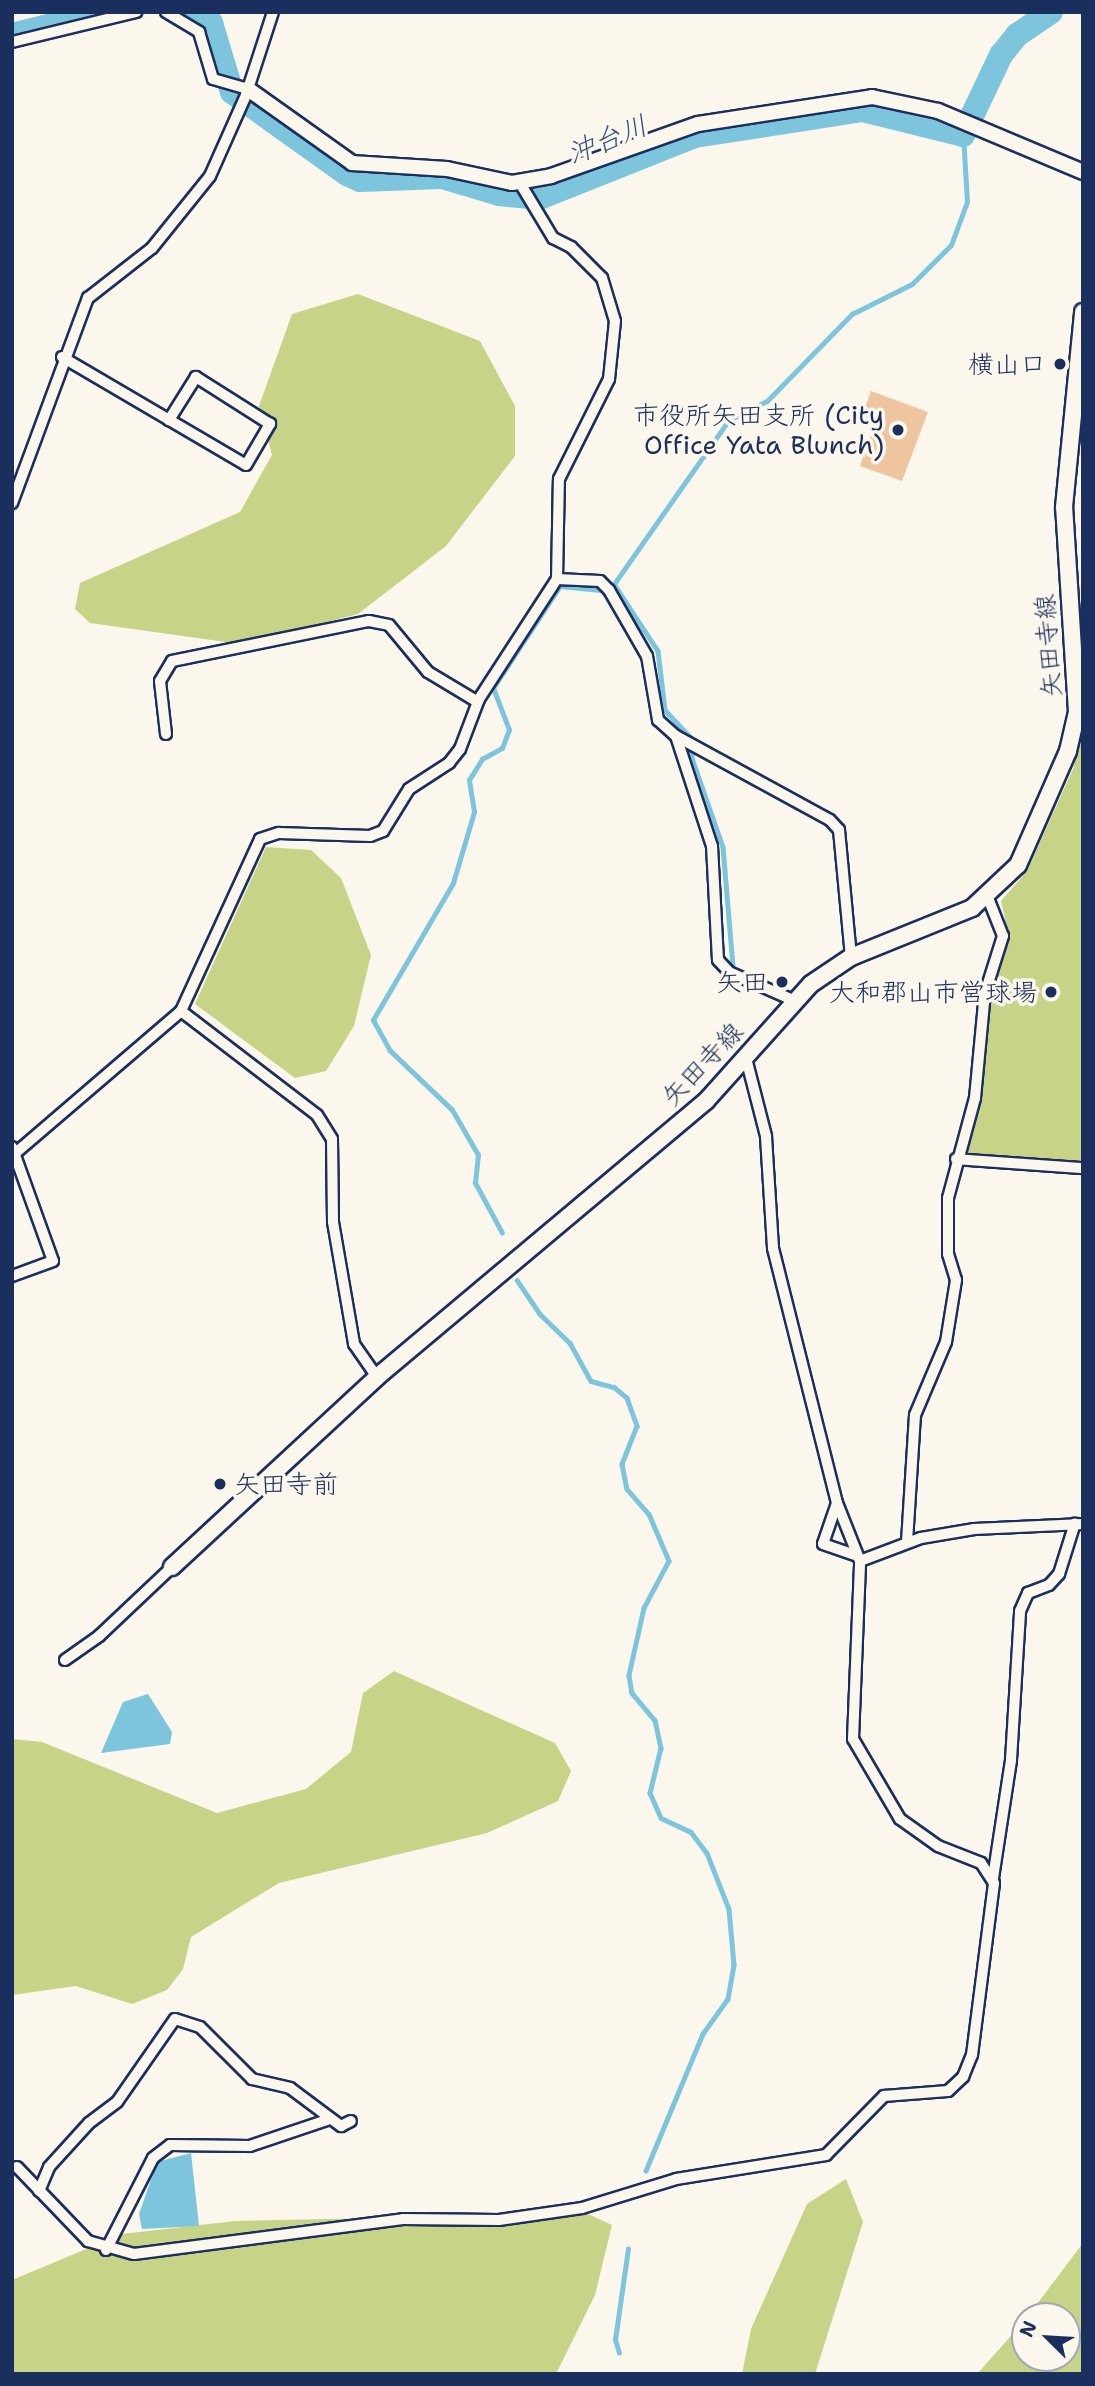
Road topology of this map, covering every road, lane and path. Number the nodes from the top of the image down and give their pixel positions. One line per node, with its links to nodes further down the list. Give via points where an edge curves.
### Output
1 (136, 12): 4 (street)
2 (166, 12): 5 (street, via 199,32 209,71)
3 (273, 12): 5 (street)
4 (12, 42)
5 (239, 92): 7 (street, via 352,163 447,169); 9 (street, via 210,176 152,248 88,298)
6 (1083, 172): 7 (street, via 959,119 872,97 756,112 679,128)
7 (520, 183): 12 (street, via 553,238 571,247 602,278 615,321 609,379 559,479)
8 (1083, 312): 16 (main road, 矢田寺線, via 1064,507 1077,712 1068,751 1027,849)
9 (62, 358): 10 (street); 11 (street)
10 (169, 420): 10 (street, via 246,465 270,424 196,377)
11 (12, 503)
12 (556, 579): 13 (street); 15 (street, via 600,581 607,588 647,656 659,720)
13 (478, 702): 14 (street, via 428,672 389,625 369,621 172,661 160,681); 19 (street, via 460,749 449,763 410,789 383,831 370,836 279,834 260,839)
14 (166, 734)
15 (676, 736): 17 (street, via 830,820 839,830); 18 (street, via 712,846 718,960 729,972)
16 (988, 898): 17 (main road, 矢田寺線); 22 (street, via 1003,936 985,993 975,1098)
17 (851, 957): 18 (main road, 矢田寺線)
18 (795, 1001): 20 (main road, 矢田寺線)
19 (181, 1011): 21 (street); 25 (street, via 317,1115 332,1139 333,1222 354,1344)
20 (746, 1058): 25 (main road, 矢田寺線, via 697,1109); 26 (street, via 766,1136 773,1248)
21 (14, 1152): 24 (street, via 53,1261)
22 (956, 1158): 23 (street); 28 (street, via 948,1198 948,1254 956,1280 951,1322 915,1415)
23 (1083, 1168)
24 (12, 1276)
25 (377, 1377): 30 (main road, 矢田寺線)
26 (837, 1503): 29 (street); 29 (street, via 822,1544)
27 (1079, 1523): 28 (street, via 987,1527); 32 (street, via 1059,1574 1049,1586 1028,1593 1020,1611 1011,1760)
28 (907, 1542): 29 (street)
29 (859, 1559): 32 (street, via 853,1739 900,1819 938,1846 981,1863)
30 (172, 1567): 31 (street, via 100,1636)
31 (65, 1660)
32 (993, 1878): 37 (street, via 972,2055 964,2077 948,2091 884,2096 826,2155 676,2179 582,2208 499,2220 403,2219 134,2254)
33 (330, 2119): 34 (street, via 341,2126); 36 (street, via 290,2088 252,2079 200,2027 175,2019 117,2102 89,2123 49,2166); 37 (street, via 250,2146 170,2145 153,2158)
34 (351, 2121)
35 (17, 2167): 36 (street)
36 (39, 2191): 37 (street, via 88,2241)
37 (106, 2250)

